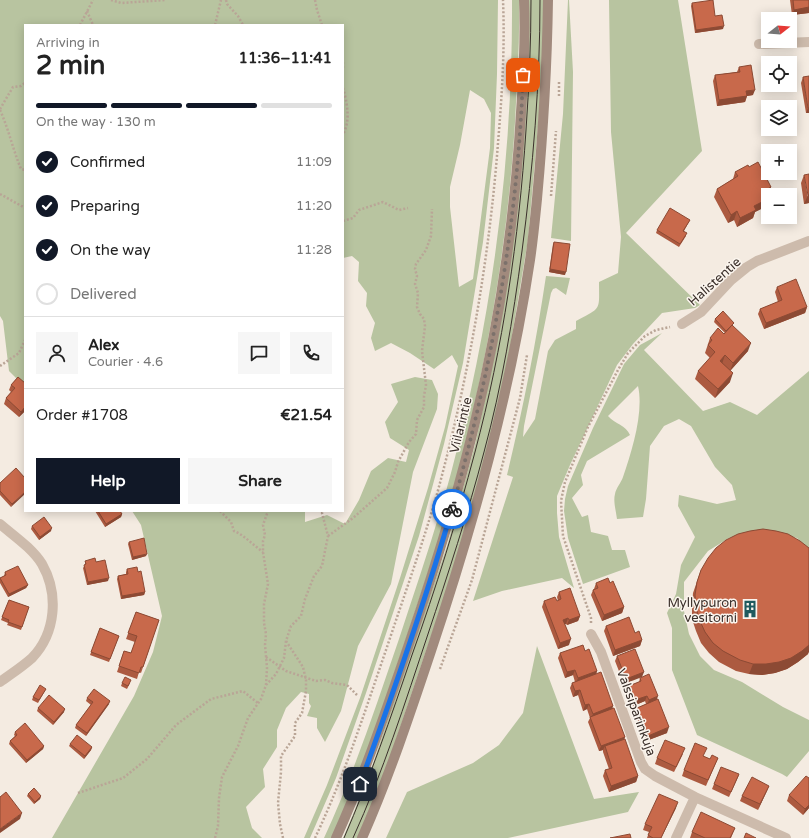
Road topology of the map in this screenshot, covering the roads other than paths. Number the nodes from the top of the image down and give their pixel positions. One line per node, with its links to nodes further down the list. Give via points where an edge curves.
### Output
1 (524, 0): 11 (main road, Viilarintie, via 522,99 512,214 491,352 476,419 440,550 416,624 360,784)
2 (548, 0): 12 (main road, via 543,134 532,243 510,374 494,445 449,598 403,734)
3 (809, 42): 4 (street)
4 (759, 44)
5 (809, 241): 6 (street, Halistentie, via 757,260 746,267 701,312)
6 (682, 324)
7 (0, 524): 9 (street, via 42,563 50,585 53,609 47,636 40,647 22,666)
8 (591, 634): 10 (street, Valssiparinkuja, via 601,652 645,768)
9 (0, 682)
10 (695, 797): 13 (street); 14 (street, Valssiparinkuja)
11 (336, 838)
12 (362, 838)
13 (676, 838)
14 (786, 838)

